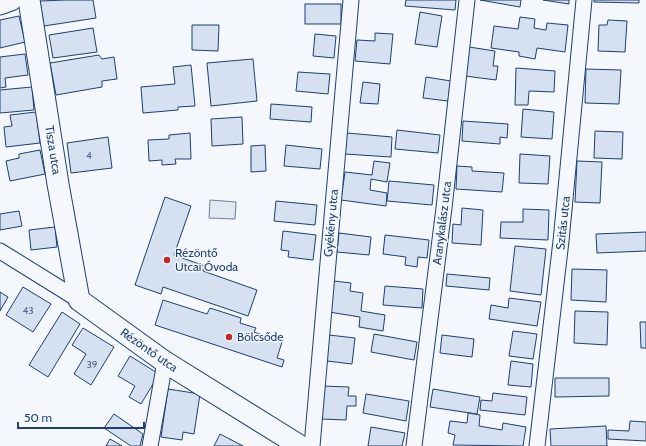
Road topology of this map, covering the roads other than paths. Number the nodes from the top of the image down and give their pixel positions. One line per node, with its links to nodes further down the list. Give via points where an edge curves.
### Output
1 (11, 0): 6 (main road)
2 (29, 0): 8 (main road, Tisza utca)
3 (351, 0): 12 (street, Gyékény utca)
4 (467, 0): 13 (street, Aranykalász utca)
5 (584, 0): 14 (street, Szitás utca, via 561,241)
6 (0, 4)
7 (0, 251): 8 (street, Rézöntő utca)
8 (79, 300): 9 (main road, Rézöntő utca)
9 (165, 362): 10 (street); 11 (main road, Rézöntő utca)
10 (150, 446)
11 (300, 446)
12 (312, 446)
13 (414, 446)
14 (537, 446)

